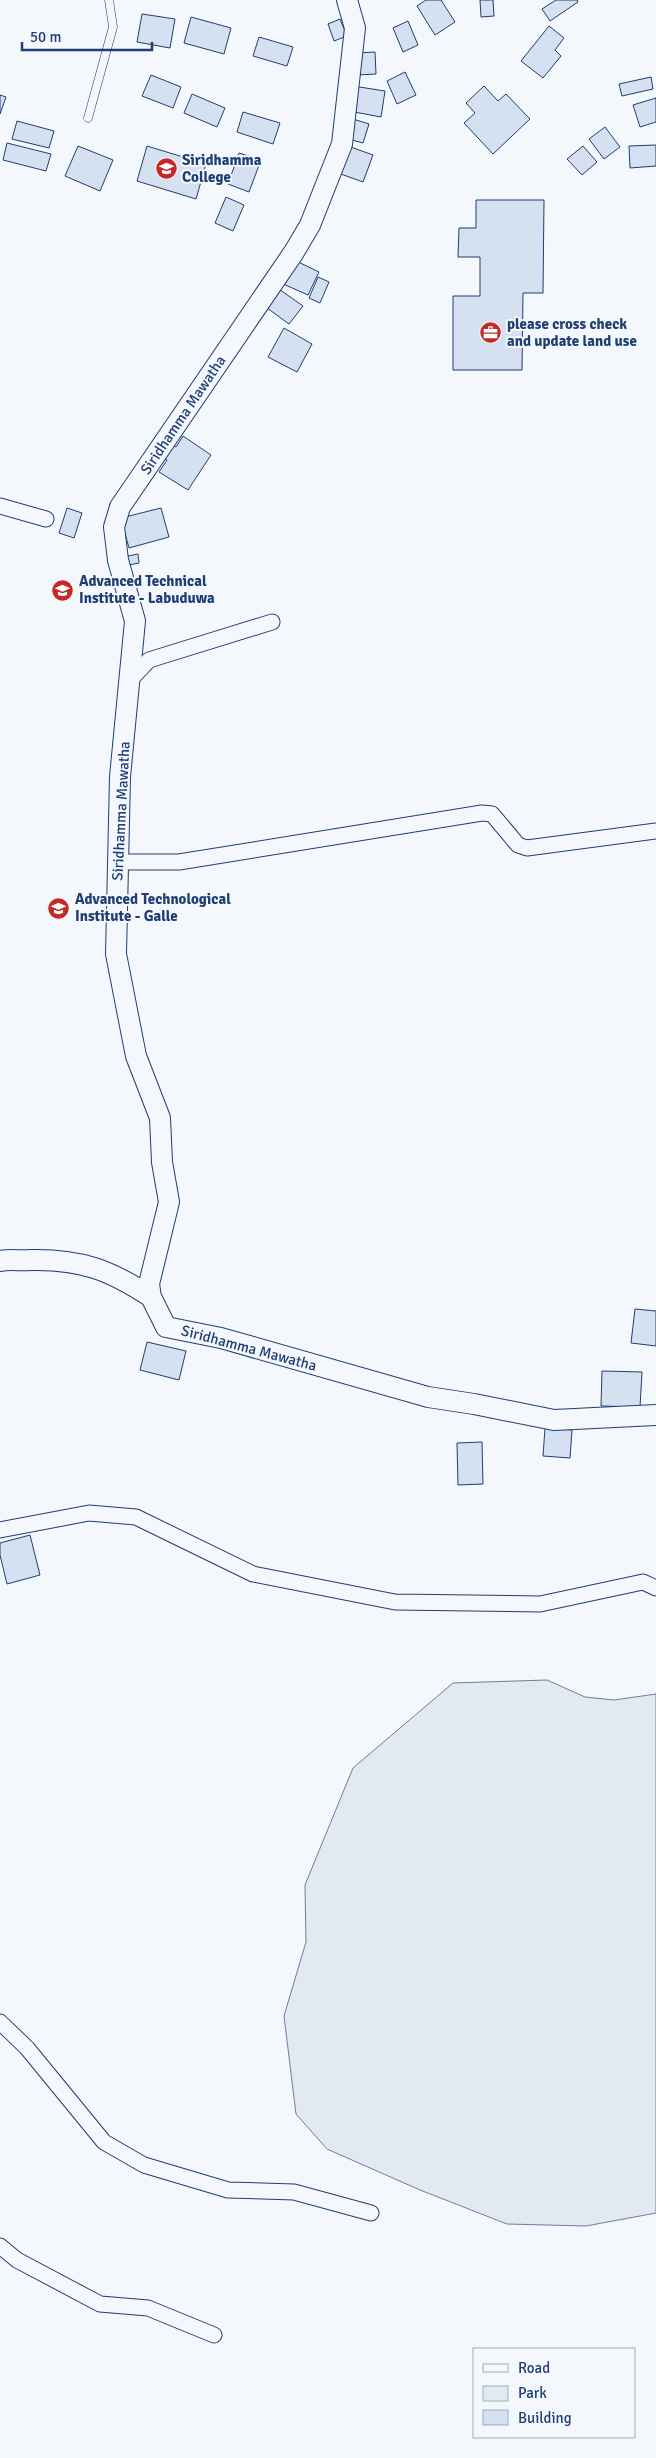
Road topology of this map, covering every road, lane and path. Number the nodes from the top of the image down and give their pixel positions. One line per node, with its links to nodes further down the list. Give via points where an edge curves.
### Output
1 (109, 0): 3 (lane, via 113,27)
2 (347, 0): 7 (street, Siridhamma Mawatha, via 354,28 342,144 310,225 120,507 114,527 118,560 135,620)
3 (88, 118)
4 (0, 506): 5 (street)
5 (46, 519)
6 (272, 622): 7 (street, via 149,660)
7 (131, 679): 9 (street, Siridhamma Mawatha, via 120,777)
8 (656, 831): 9 (street, via 527,848 518,845 492,814 482,813 179,862)
9 (118, 862): 11 (street, Siridhamma Mawatha, via 116,954 136,1056 160,1118 162,1162 169,1202 148,1284)
10 (0, 1260): 11 (street, via 56,1259 90,1266 125,1280)
11 (152, 1297): 12 (street, Siridhamma Mawatha, via 166,1327 221,1338 428,1397 554,1420)
12 (656, 1415)
13 (0, 1530): 14 (street, via 89,1513 136,1517 252,1574 395,1602 540,1604 643,1582)
14 (656, 1588)
15 (0, 2022): 16 (street, via 27,2048 104,2142 144,2165 228,2190 294,2192)
16 (371, 2213)
17 (0, 2246): 18 (street, via 16,2260 100,2304 148,2308)
18 (214, 2335)

